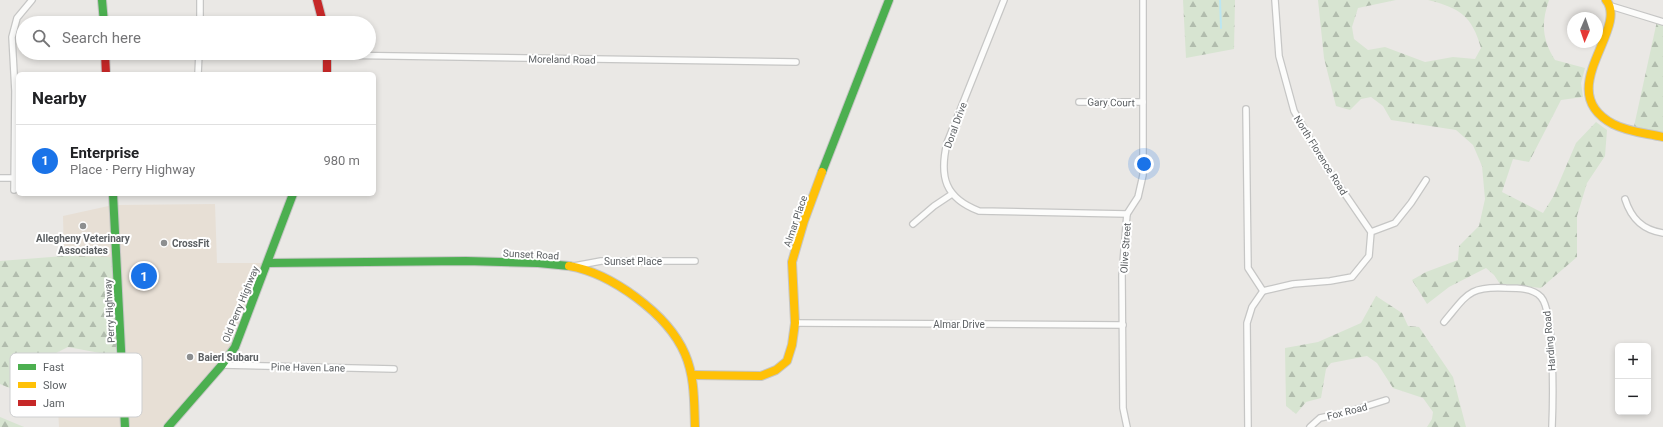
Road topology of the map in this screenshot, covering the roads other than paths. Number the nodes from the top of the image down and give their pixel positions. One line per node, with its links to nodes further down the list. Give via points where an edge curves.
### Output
1 (32, 0): 10 (street)
2 (102, 0): 11 (street)
3 (200, 0): 12 (street)
4 (317, 0): 13 (street)
5 (889, 0): 45 (street, Almar Place, via 842,118 804,221 792,262)
6 (1004, 0): 32 (street, Doral Drive, via 947,143 944,171)
7 (1142, 0): 25 (street, Olive Street)
8 (1276, 0): 38 (street, North Florence Road, via 1279,56 1294,111 1323,162)
9 (1608, 3): 15 (street); 27 (street, via 1612,12 1609,24 1589,78 1589,92 1593,105 1601,116 1612,124)
10 (19, 16)
11 (103, 16)
12 (200, 16)
13 (321, 16)
14 (16, 22): 29 (street, via 12,37 15,91)
15 (1663, 22)
16 (376, 55): 20 (street, Moreland Road)
17 (105, 60): 21 (street)
18 (199, 60): 22 (street)
19 (327, 60): 23 (street)
20 (796, 62)
21 (106, 72)
22 (198, 72)
23 (327, 72)
24 (1079, 102): 25 (street, Gary Court)
25 (1143, 102): 36 (street, Olive Street, via 1143,175 1138,196)
26 (1246, 109): 43 (street, via 1248,268)
27 (1663, 137)
28 (0, 178): 29 (street)
29 (14, 178): 31 (street)
30 (1426, 180): 38 (street, via 1396,223)
31 (14, 190)
32 (952, 194): 36 (street, via 964,205 979,211); 37 (street)
33 (113, 196): 47 (street, Perry Highway)
34 (292, 196): 41 (street, Old Perry Highway)
35 (1626, 198): 39 (street, via 1629,212 1636,221 1646,228)
36 (1128, 214): 46 (street, Olive Street, via 1122,275)
37 (913, 224)
38 (1372, 232): 43 (street, via 1369,256 1352,277 1293,284)
39 (1663, 233)
40 (695, 261): 42 (street, Sunset Place, via 601,261)
41 (268, 263): 42 (street, Sunset Road, via 465,262); 48 (street, Old Perry Highway, via 235,347)
42 (570, 266): 50 (street, Sunset Road, via 590,271 610,281 653,313 679,342)
43 (1263, 291): 57 (street, via 1252,307 1247,323)
44 (1444, 322): 59 (street, Harding Road, via 1467,294 1480,288 1521,289 1536,293 1546,305 1550,334)
45 (795, 323): 46 (street, Almar Drive); 50 (street, Almar Place, via 787,361 776,370 761,376)
46 (1123, 325): 56 (street, Olive Street, via 1123,408)
47 (121, 353)
48 (222, 365): 49 (street, Pine Haven Lane); 54 (street, Old Perry Highway)
49 (394, 369)
50 (693, 376): 55 (street, Sunset Road)
51 (1386, 400): 58 (street, Fox Road, via 1320,418)
52 (124, 417): 53 (street, Perry Highway)
53 (125, 427)
54 (168, 427)
55 (695, 427)
56 (1127, 427)
57 (1248, 427)
58 (1310, 427)
59 (1552, 427)

